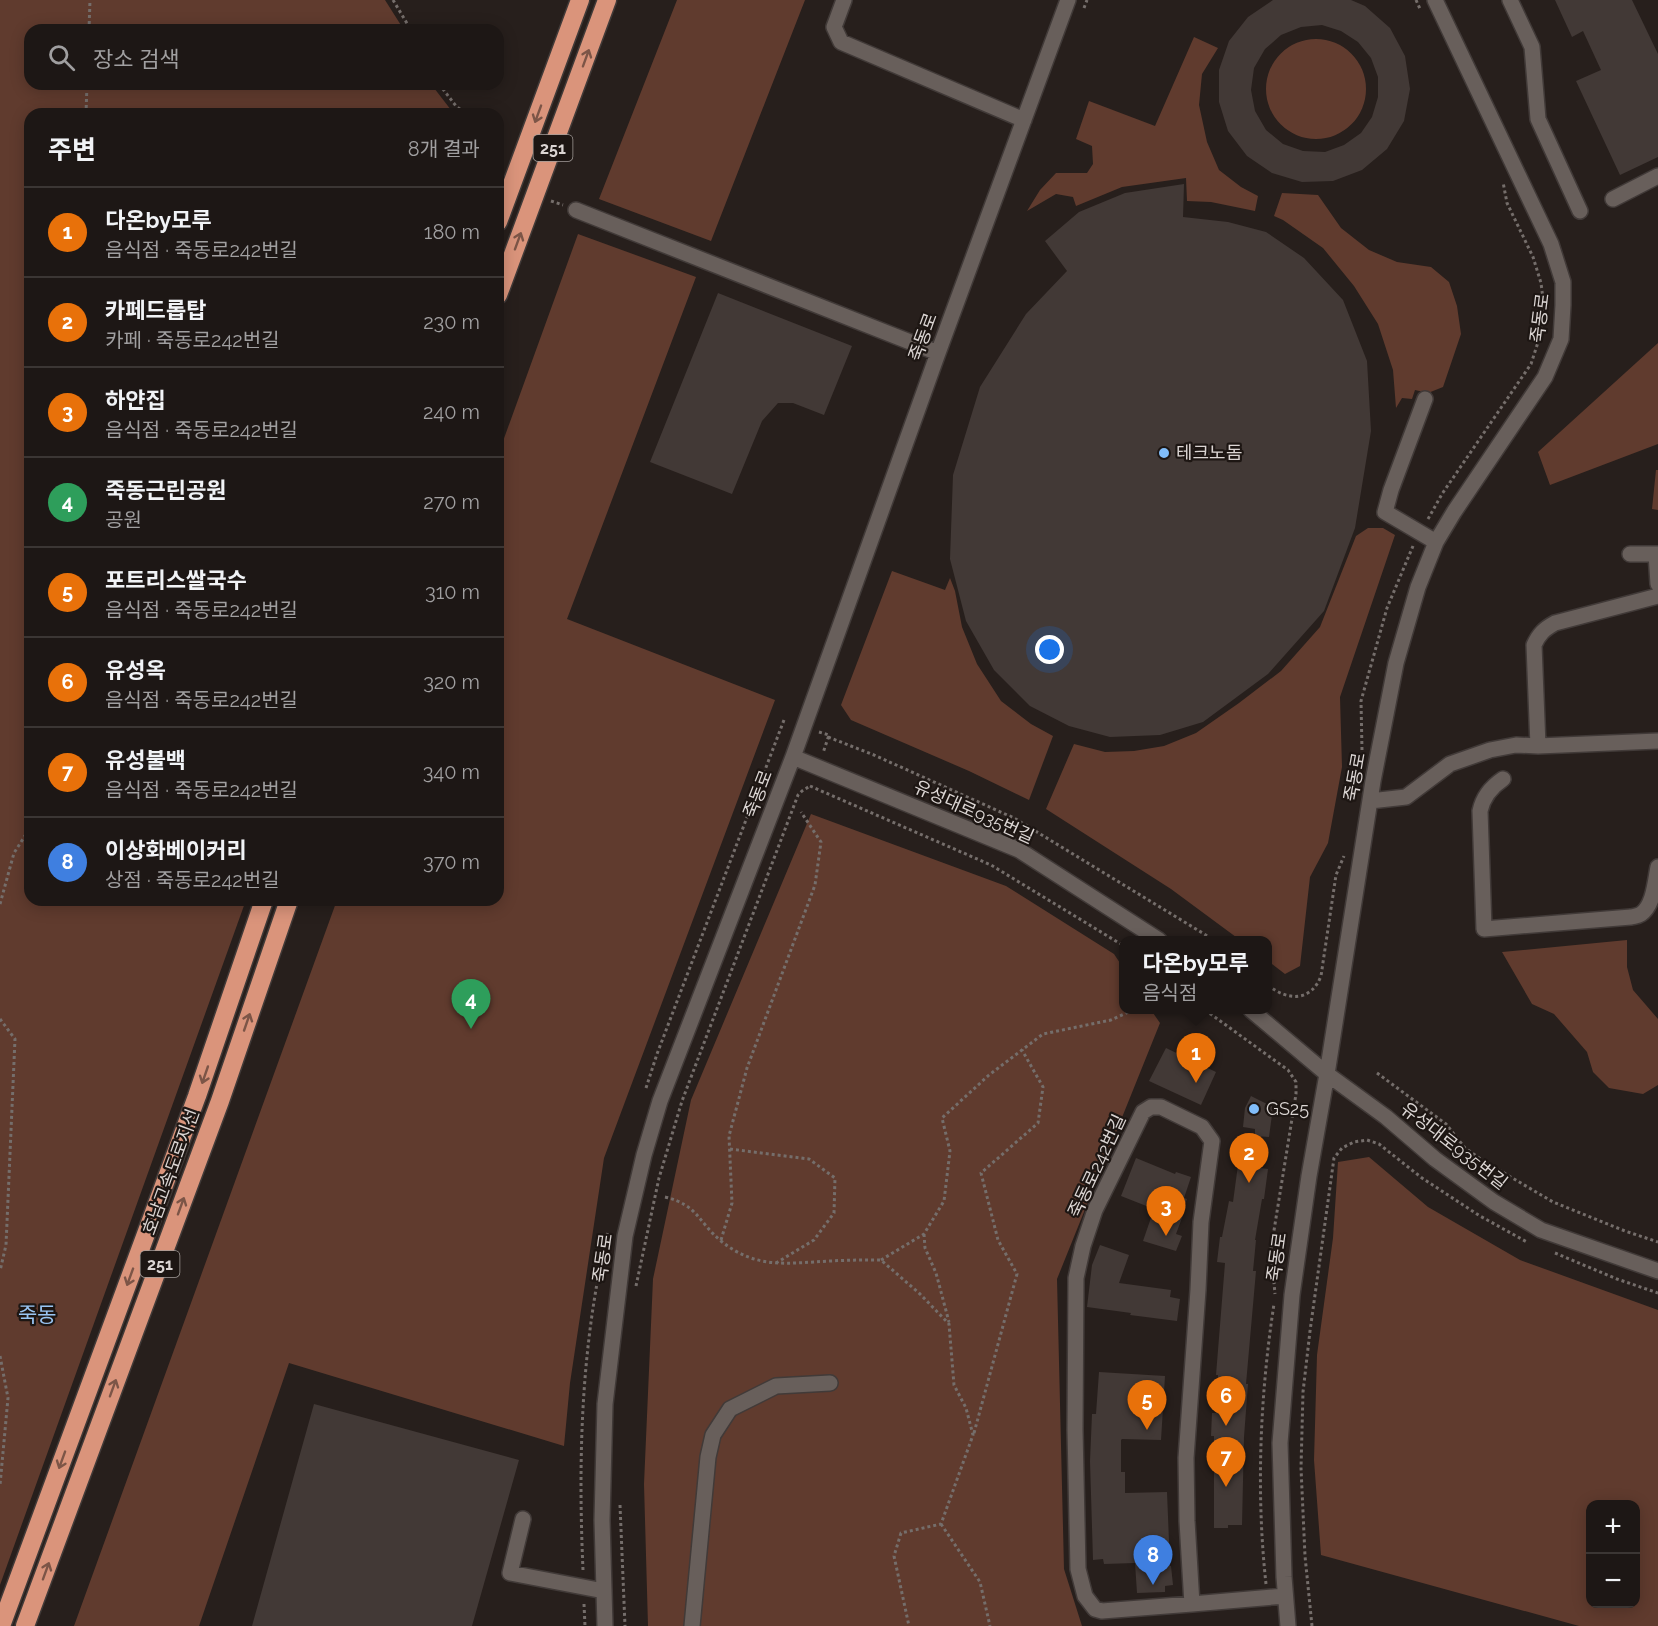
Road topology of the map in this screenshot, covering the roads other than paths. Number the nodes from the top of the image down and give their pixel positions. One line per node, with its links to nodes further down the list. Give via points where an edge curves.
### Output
1 (580, 0): 10 (highway, 251, one-way to 10)
2 (607, 0): 13 (highway, 251, one-way to 2)
3 (844, 0): 7 (street, via 834,27 841,42)
4 (1068, 0): 7 (street, 죽동로)
5 (1435, 0): 16 (street, 죽동로, via 1551,244 1563,282 1560,339 1545,377)
6 (1510, 0): 12 (street, via 1532,47 1538,119)
7 (1024, 120): 14 (street, 죽동로)
8 (1658, 176): 9 (street)
9 (1613, 199)
10 (504, 206)
11 (576, 210): 14 (street)
12 (1580, 211)
13 (504, 280)
14 (938, 353): 23 (street, 죽동로)
15 (1425, 399): 16 (street, via 1385,512)
16 (1436, 542): 25 (street, 죽동로, via 1396,663)
17 (1630, 554): 18 (street)
18 (1657, 554): 19 (street)
19 (1658, 584)
20 (1658, 596): 22 (street, via 1544,628 1534,645)
21 (1658, 741): 22 (street)
22 (1538, 746): 25 (street, via 1490,750 1450,764 1406,797)
23 (793, 758): 29 (street, 유성대로935번길, via 1019,850); 35 (street, 죽동로, via 660,1101 626,1236 605,1404)
24 (1503, 779): 26 (street, via 1489,791 1480,811 1484,929 1641,914 1652,898)
25 (1370, 801): 31 (street, 죽동로)
26 (1658, 867)
27 (262, 906): 38 (highway, 호남고속도로지선 / 251, one-way to 38, via 197,1096)
28 (287, 906): 39 (highway, 호남고속도로지선 / 251, one-way to 28, via 220,1101)
29 (1154, 936)
30 (1256, 1014): 31 (street, 유성대로935번길)
31 (1327, 1074): 32 (street, 유성대로935번길, via 1494,1202 1541,1230); 36 (street, 죽동로, via 1292,1295 1280,1443)
32 (1658, 1271)
33 (830, 1383): 41 (street, via 776,1386 730,1408 713,1435)
34 (523, 1519): 35 (street, via 510,1573)
35 (604, 1592): 40 (street, 죽동로)
36 (1285, 1596): 37 (street, 죽동로242번길); 42 (street, 죽동로)
37 (1192, 1604): 37 (street, 죽동로242번길, via 1186,1458 1201,1222 1212,1141 1202,1127 1161,1107 1151,1107 1143,1112 1095,1210 1076,1278 1078,1569 1085,1596 1095,1609)
38 (1, 1626)
39 (25, 1626)
40 (605, 1626)
41 (692, 1626)
42 (1288, 1626)

